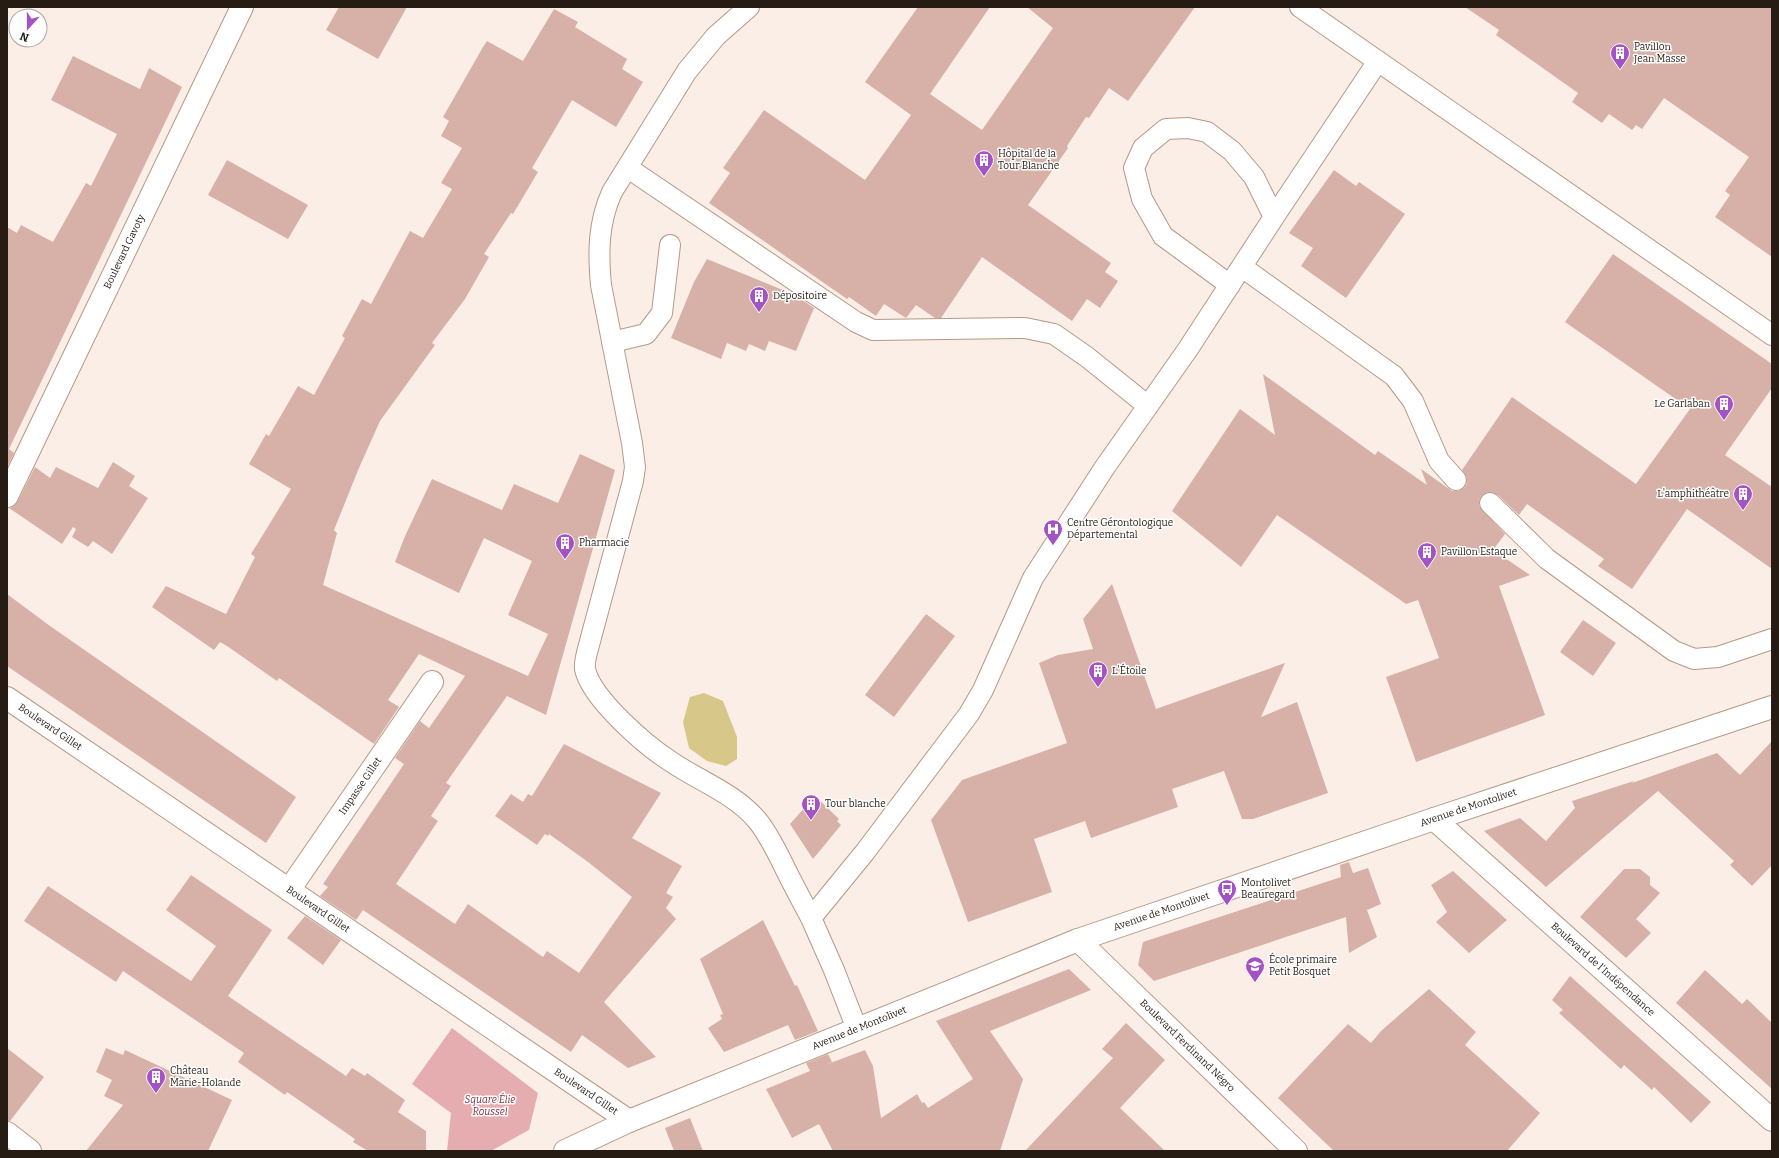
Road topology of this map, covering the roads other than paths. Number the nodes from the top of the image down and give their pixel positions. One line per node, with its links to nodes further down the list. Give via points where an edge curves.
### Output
1 (242, 7): 14 (street, Boulevard Gavoty)
2 (749, 7): 5 (lane, via 716,36 687,71)
3 (1300, 7): 4 (lane)
4 (1378, 61): 6 (lane); 10 (lane)
5 (628, 168): 11 (lane, via 612,192 599,236 601,286); 12 (lane, via 856,322 873,330 1025,328 1054,334)
6 (1274, 217): 8 (lane); 9 (lane, via 1254,177 1232,151 1207,132 1188,128 1166,129 1143,148 1134,168 1142,199 1163,236)
7 (670, 244): 11 (lane, via 662,313 646,334)
8 (1242, 267): 9 (lane); 13 (lane, via 1394,376 1413,401 1439,461)
9 (1230, 285): 12 (lane)
10 (1772, 335)
11 (612, 342): 22 (lane, via 635,467 588,645 585,669 604,702 643,742 744,806 758,821 774,846)
12 (1148, 406): 22 (lane, via 1033,578 984,690 969,714 865,852)
13 (1456, 480)
14 (7, 496)
15 (1490, 503): 16 (lane, via 1547,559 1674,651 1694,659 1718,657)
16 (1772, 639)
17 (432, 682): 21 (street, Impasse Gillet)
18 (7, 698): 21 (street, Boulevard Gillet)
19 (1772, 708): 20 (street, Avenue de Montolivet)
20 (1434, 819): 23 (street, Avenue de Montolivet); 25 (street, Boulevard de l'Indépendance)
21 (289, 890): 26 (street, Boulevard Gillet)
22 (811, 918): 24 (lane)
23 (1078, 940): 24 (street, Avenue de Montolivet); 30 (street, Boulevard Ferdinand Négro)
24 (857, 1029): 26 (street, Avenue de Montolivet)
25 (1772, 1120)
26 (629, 1121): 28 (street, Avenue de Montolivet)
27 (7, 1133): 29 (street)
28 (569, 1150)
29 (30, 1151)
30 (1296, 1151)

